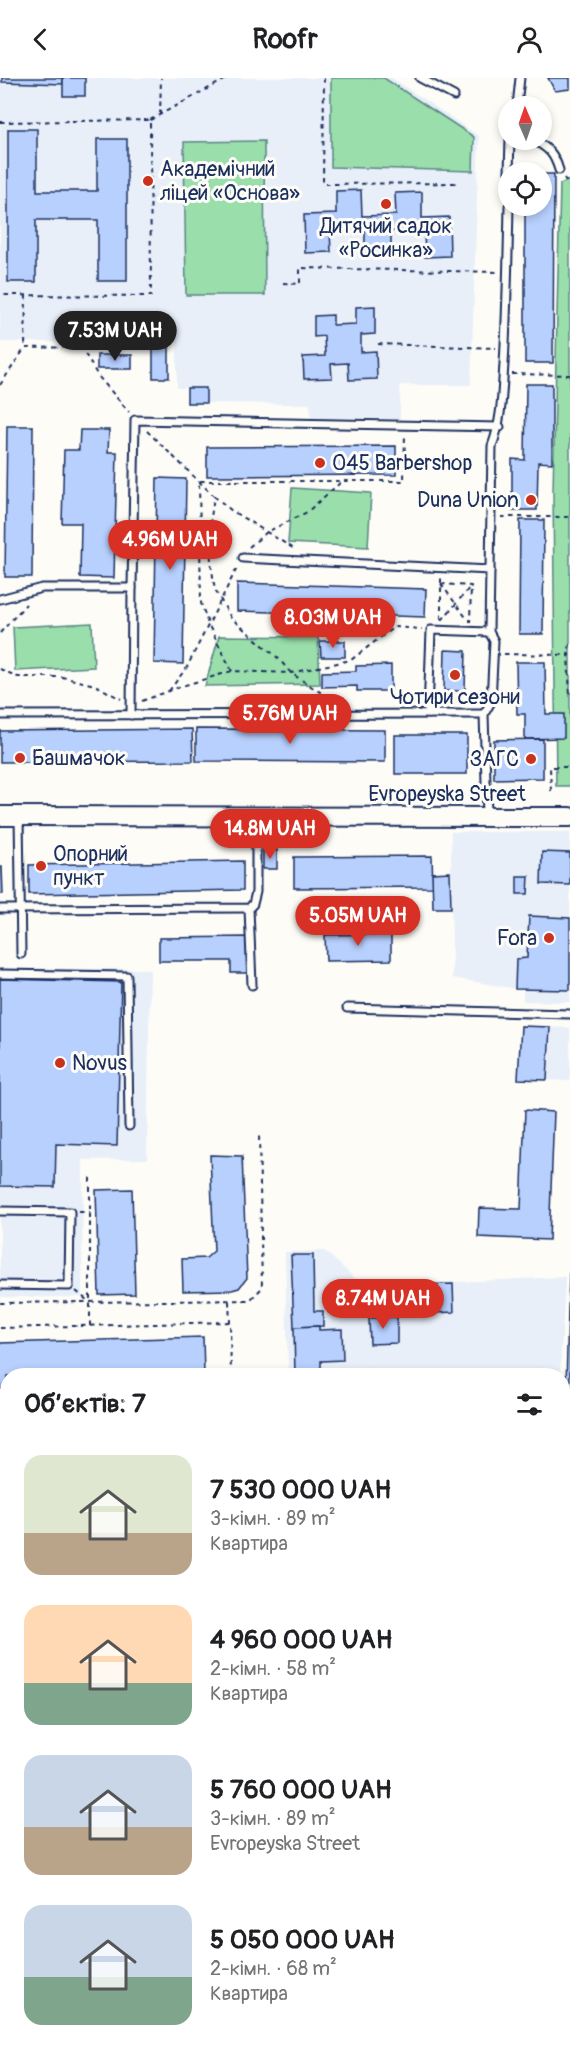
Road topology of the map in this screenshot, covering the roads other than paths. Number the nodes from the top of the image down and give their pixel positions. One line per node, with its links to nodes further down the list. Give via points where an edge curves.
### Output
1 (420, 78): 3 (lane)
2 (520, 78): 4 (lane)
3 (454, 96)
4 (519, 96)
5 (549, 150): 6 (lane)
6 (559, 170)
7 (509, 216): 8 (lane)
8 (500, 427): 10 (lane, via 492,446); 11 (lane, via 135,420)
9 (243, 558): 10 (lane)
10 (490, 570): 13 (lane)
11 (132, 588): 12 (lane, via 42,588); 17 (lane)
12 (0, 599)
13 (489, 632): 15 (lane, via 431,630); 16 (lane, via 494,640 491,702)
14 (0, 714): 17 (lane)
15 (428, 714): 16 (lane); 17 (lane)
16 (484, 714): 21 (lane)
17 (131, 715)
18 (256, 815): 20 (street, Evropeyska Street); 21 (street, Evropeyska Street); 23 (lane, via 256,892)
19 (0, 816): 20 (street, Evropeyska Street)
20 (19, 816): 25 (lane)
21 (487, 816): 22 (street, Evropeyska Street)
22 (570, 817)
23 (249, 908): 25 (lane); 28 (lane)
24 (0, 909): 25 (lane)
25 (20, 909): 26 (lane)
26 (21, 954)
27 (0, 974): 31 (lane, via 127,976)
28 (252, 985)
29 (347, 1008): 30 (lane)
30 (570, 1014)
31 (129, 1126)
32 (0, 1212): 33 (lane, via 70,1212 69,1286)
33 (0, 1286)

